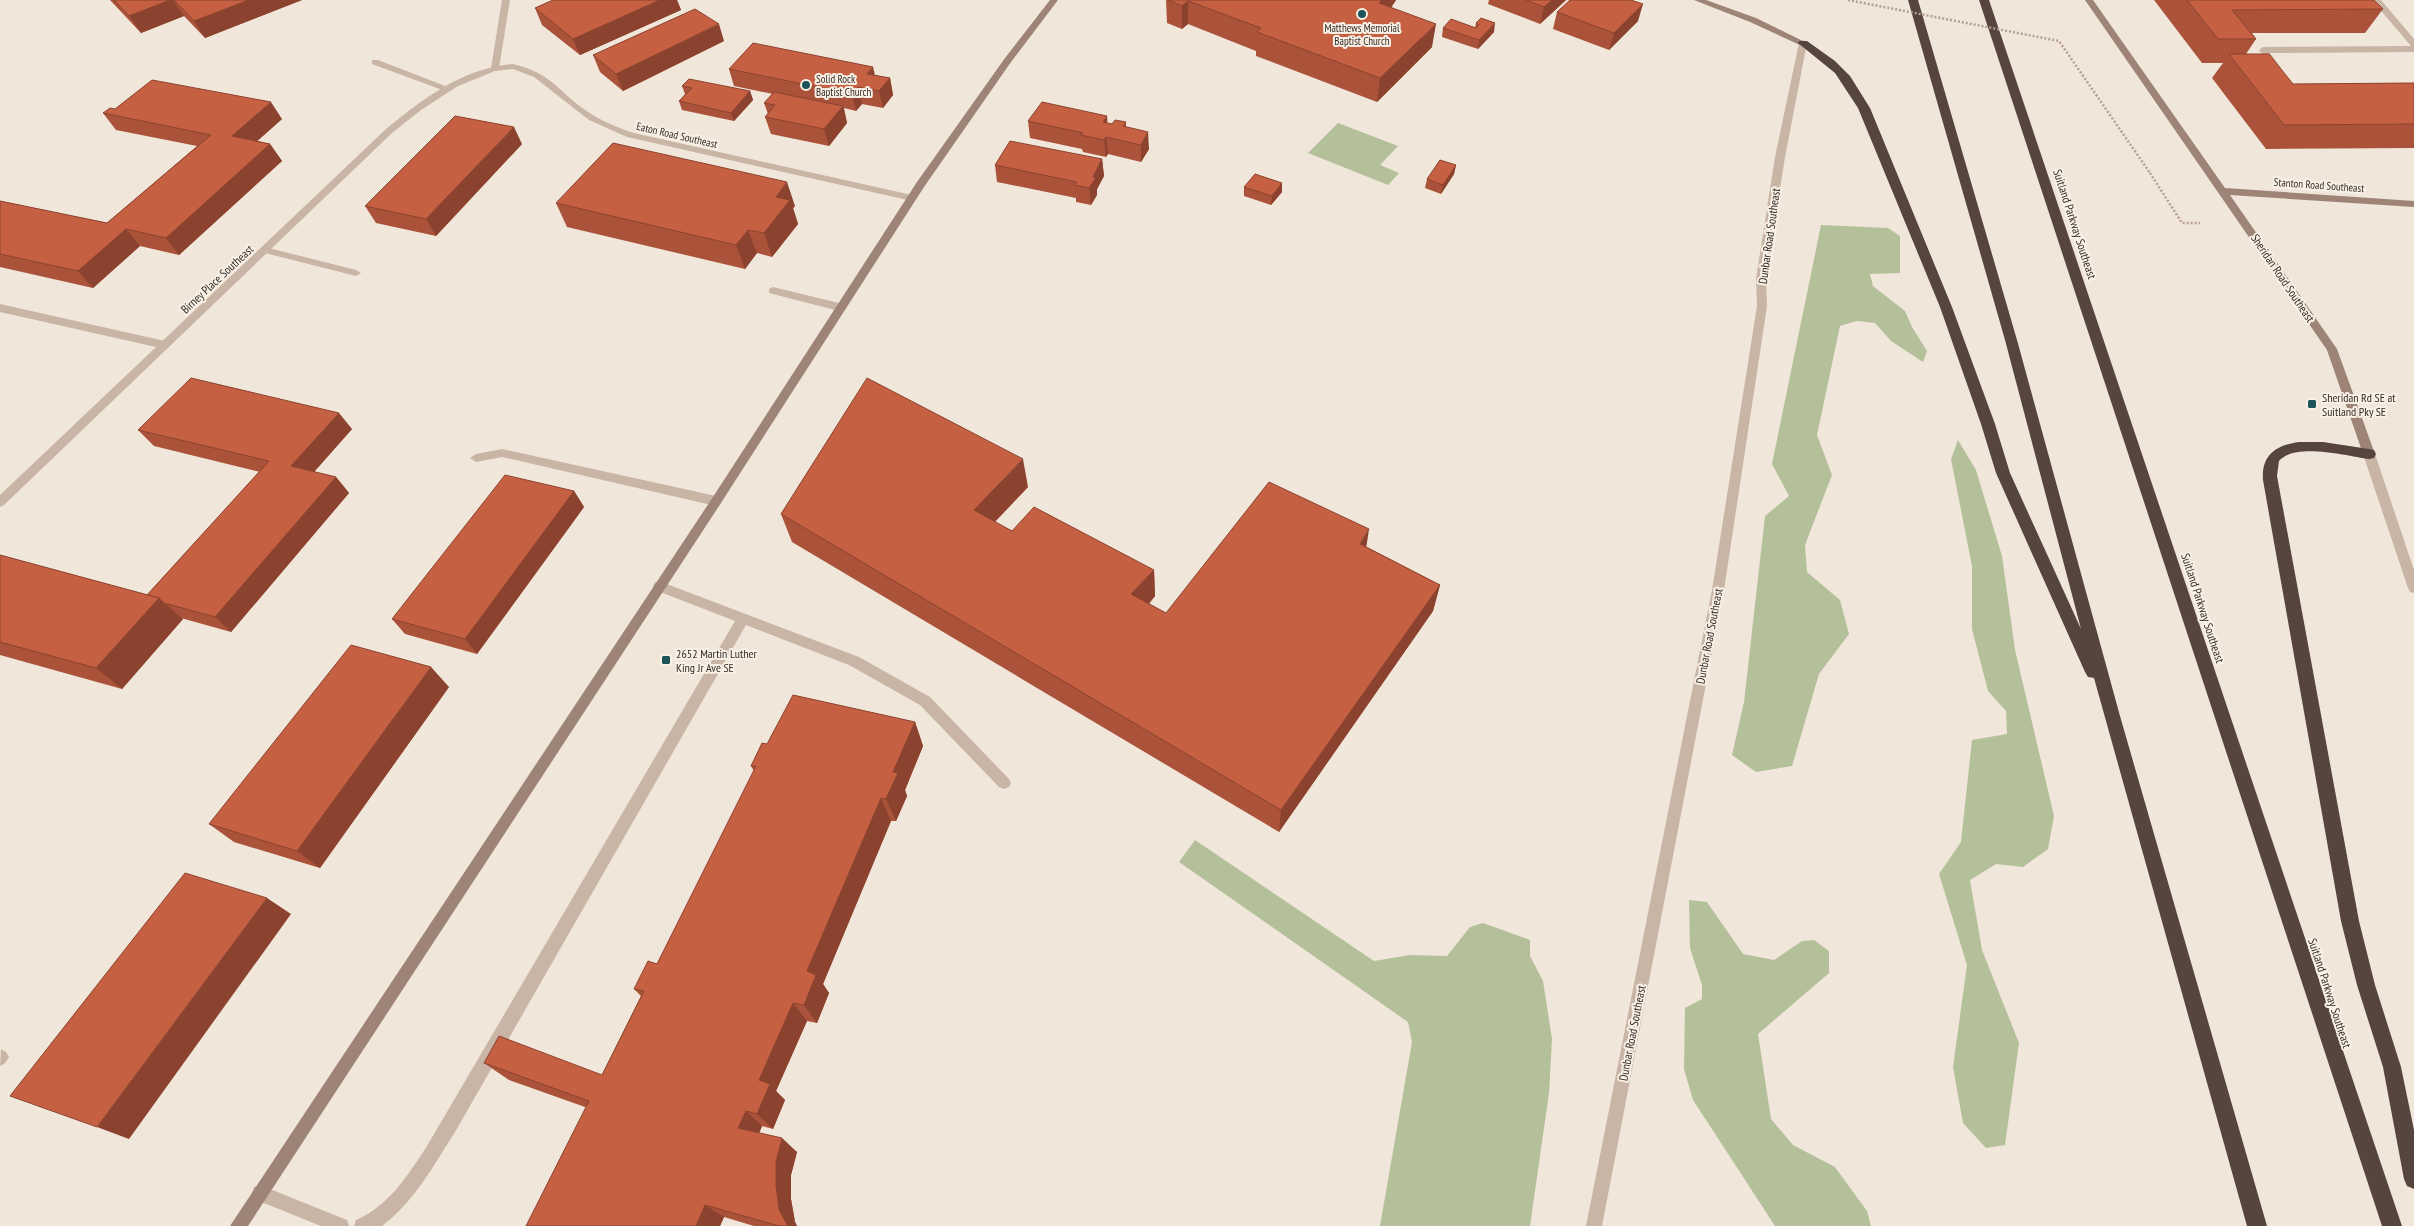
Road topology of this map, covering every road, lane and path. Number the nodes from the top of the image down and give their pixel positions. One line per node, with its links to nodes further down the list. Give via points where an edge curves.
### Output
1 (506, 0): 13 (street)
2 (1054, 0): 17 (main road, via 1010,57)
3 (1698, 0): 9 (main road)
4 (1848, 0): 19 (path, bridge, via 2059,40 2182,223)
5 (1913, 0): 33 (highway, via 2011,340)
6 (1984, 0): 42 (highway, Suitland Parkway Southeast)
7 (2088, 0): 16 (main road, Sheridan Road Southeast)
8 (2376, 0): 10 (street)
9 (1803, 42): 33 (highway, via 1835,64 1847,77 1864,108 1946,307 2003,472); 40 (street, Dunbar Road Southeast, via 1780,157 1761,279 1762,306 1718,590)
10 (2414, 44)
11 (2414, 49): 14 (street, via 2263,50)
12 (375, 62): 15 (street)
13 (495, 68): 15 (street, Eaton Road Southeast); 17 (street, Eaton Road Southeast, via 506,66 530,71 584,114 639,138)
14 (2284, 77)
15 (453, 86): 20 (street, Birney Place Southeast, via 384,135)
16 (2222, 191): 18 (main road, Stanton Road Southeast); 26 (main road, Sheridan Road Southeast, via 2332,349)
17 (912, 198): 23 (main road)
18 (2414, 204)
19 (2200, 223)
20 (265, 250): 21 (street); 25 (street, Birney Place Southeast)
21 (356, 273)
22 (773, 291): 23 (street)
23 (839, 307): 28 (main road)
24 (0, 308): 25 (street)
25 (165, 345): 29 (street, Birney Place Southeast)
26 (2369, 454): 31 (street, Sheridan Road Southeast); 35 (highway, via 2312,447 2280,452 2272,460 2270,480 2336,853 2366,985 2392,1067)
27 (476, 458): 28 (street, via 502,453)
28 (716, 501): 30 (main road)
29 (0, 502)
30 (659, 586): 32 (street); 36 (main road)
31 (2414, 588)
32 (743, 619): 34 (street, via 854,661 925,701); 39 (street, via 450,1126 400,1200 369,1225)
33 (2112, 716): 41 (highway)
34 (1004, 783)
35 (2414, 1180)
36 (260, 1193): 37 (main road); 38 (street)
37 (238, 1226)
38 (341, 1226)
39 (362, 1226)
40 (1594, 1226)
41 (2257, 1226)
42 (2392, 1226)

